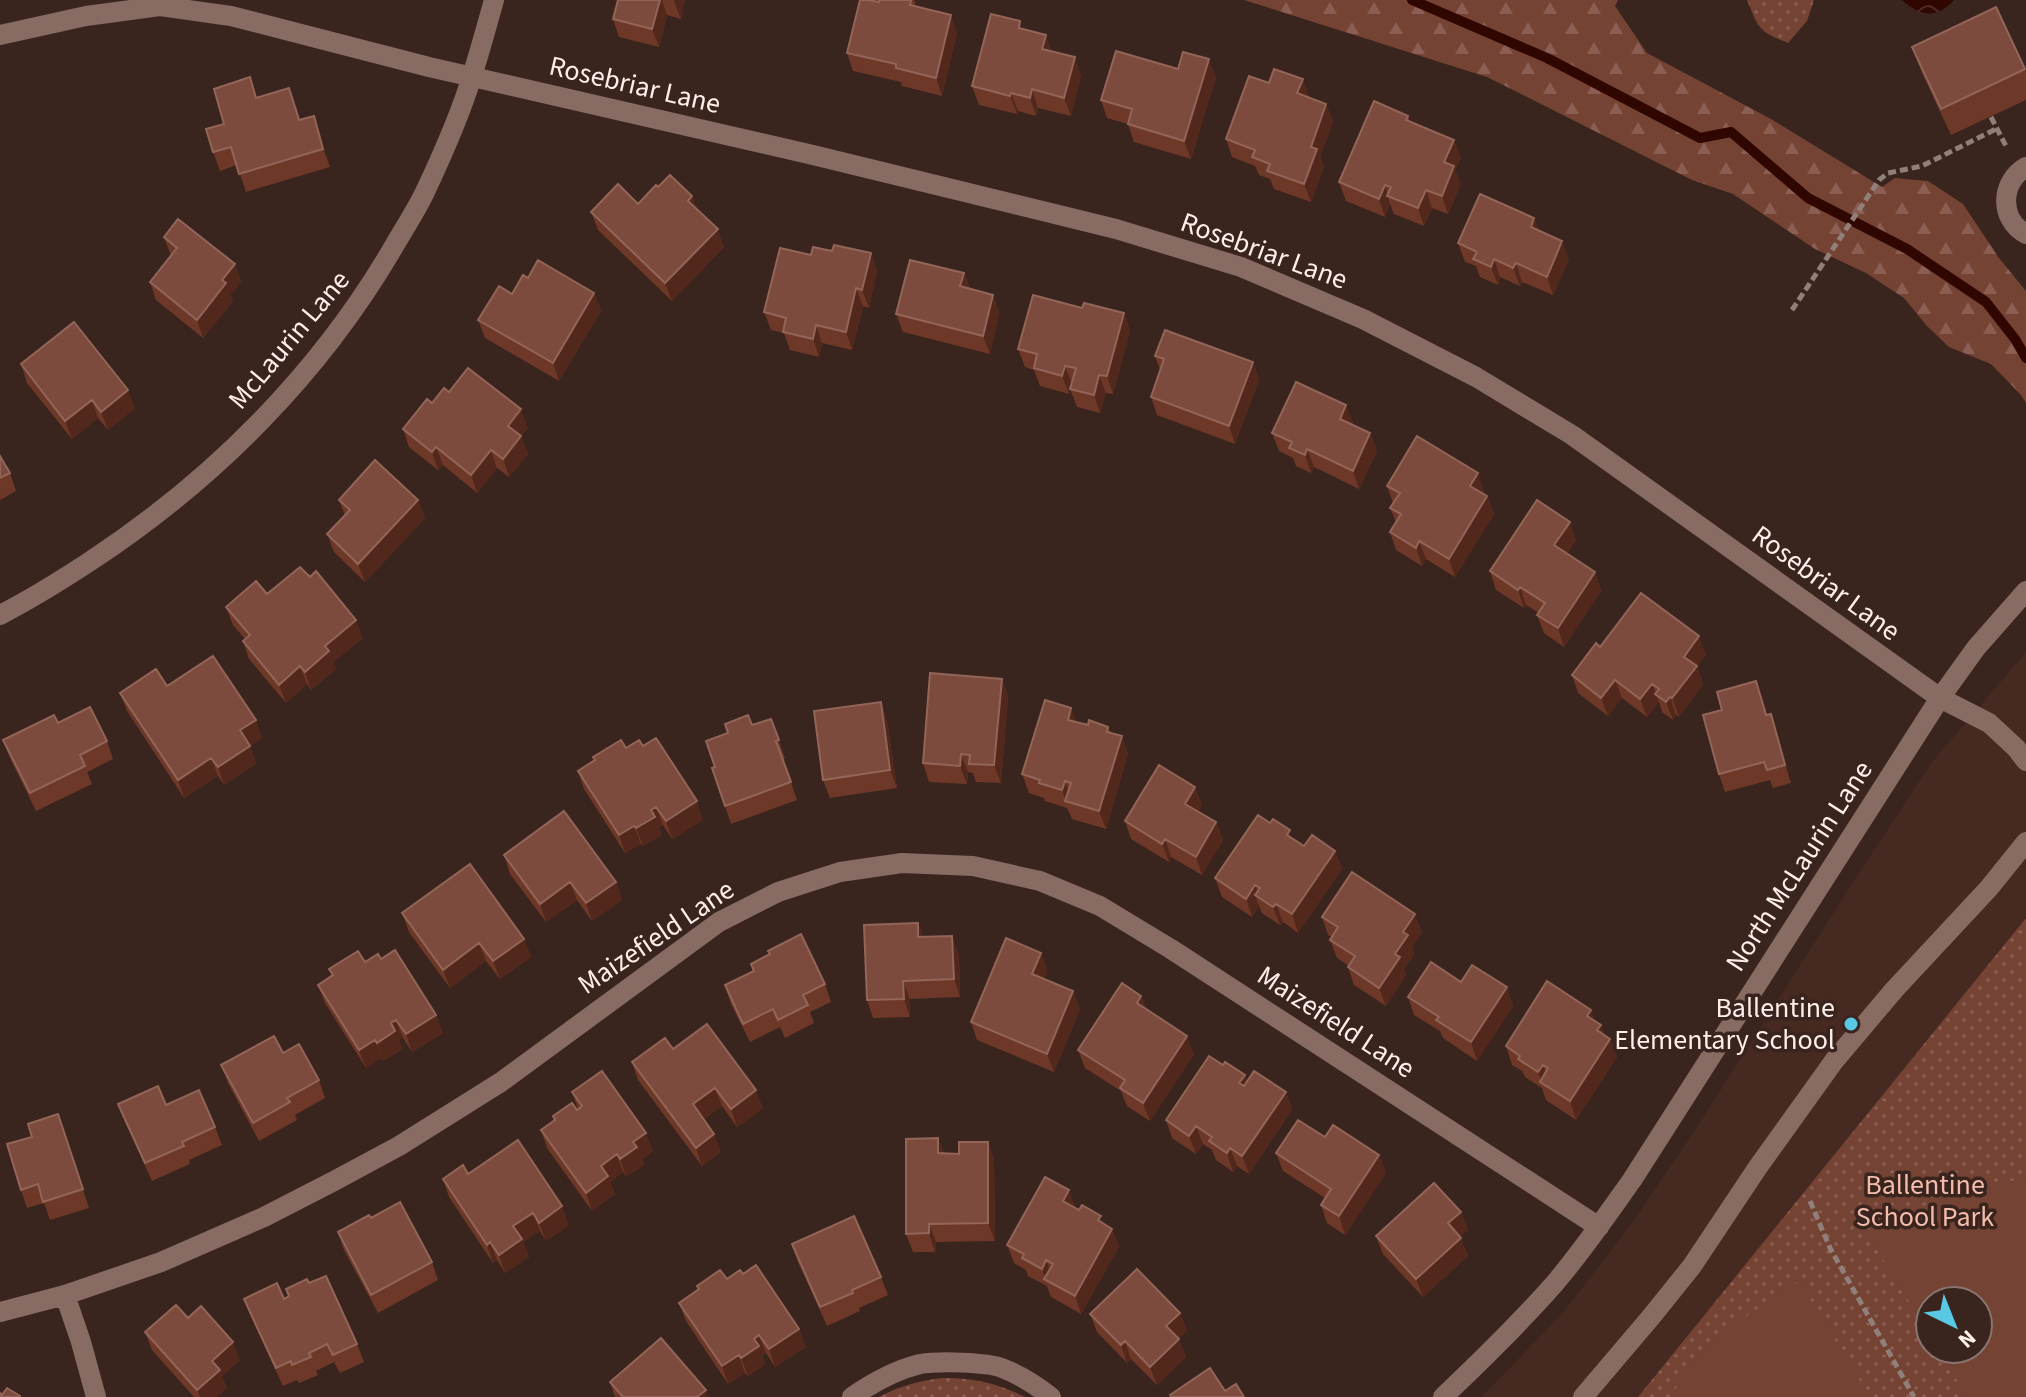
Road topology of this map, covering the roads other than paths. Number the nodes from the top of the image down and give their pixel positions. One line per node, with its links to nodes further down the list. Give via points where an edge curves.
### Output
1 (494, 0): 3 (street, McLaurin Lane)
2 (0, 35): 3 (street, Rosebriar Lane, via 160,6 231,16)
3 (472, 76): 7 (street, McLaurin Lane, via 423,197 374,282 264,419 128,536); 8 (street, Rosebriar Lane, via 1116,229 1241,267 1363,319 1476,377 1572,435)
4 (2023, 169): 5 (street, via 2011,181 2006,207 2011,221)
5 (2026, 234)
6 (2026, 591): 8 (street, North McLaurin Lane)
7 (0, 615)
8 (1940, 698): 9 (street, Rosebriar Lane, via 1989,723); 11 (street, North McLaurin Lane)
9 (2026, 761)
10 (2026, 842): 18 (street, via 1834,1061 1692,1266)
11 (1599, 1227): 12 (street, Maizefield Lane, via 1100,906 1040,881 973,866 902,863 840,872 778,892 719,922 501,1082 399,1146 264,1217 161,1262); 17 (street, North McLaurin Lane, via 1555,1283)
12 (65, 1295): 13 (street, Maizefield Lane); 14 (street)
13 (0, 1312)
14 (96, 1397)
15 (852, 1397): 16 (street, via 875,1381 921,1364 956,1362 999,1366)
16 (1051, 1397)
17 (1443, 1397)
18 (1583, 1397)

